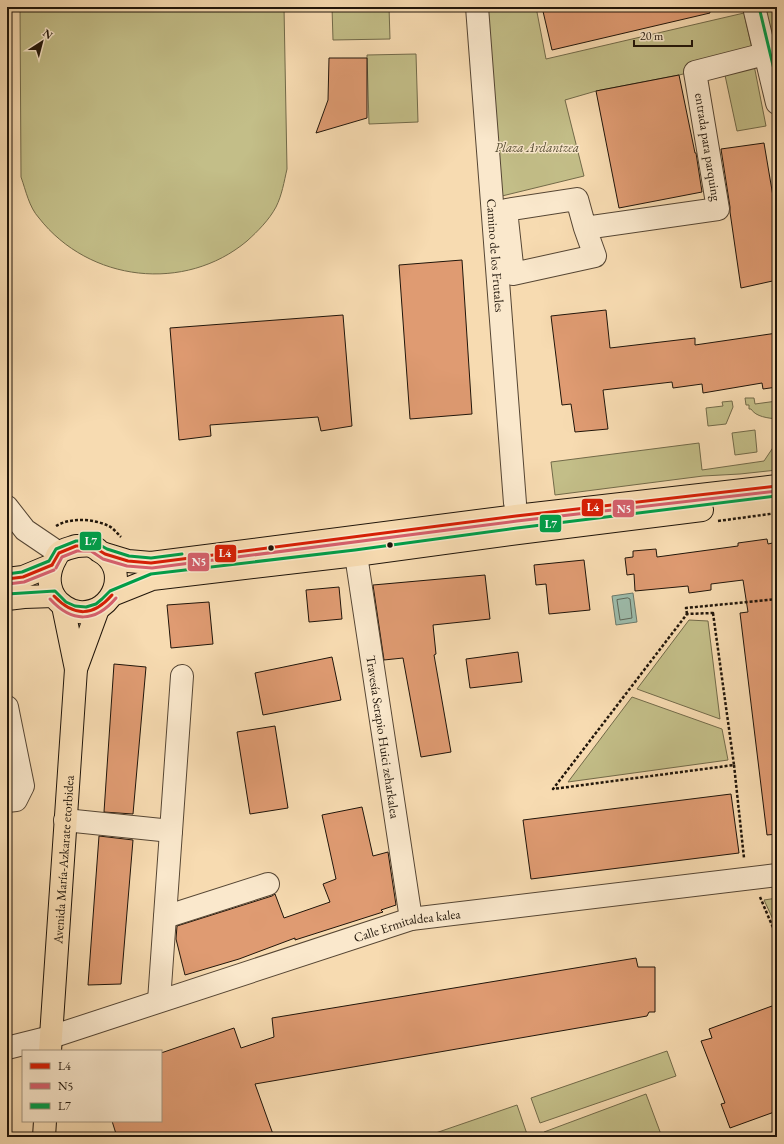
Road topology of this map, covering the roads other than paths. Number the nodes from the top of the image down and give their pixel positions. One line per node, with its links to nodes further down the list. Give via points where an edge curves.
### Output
1 (477, 7): 8 (street, Camino de los Frutales)
2 (754, 7): 3 (street)
3 (765, 54): 4 (street); 5 (street, entrada para parquing, via 696,72 718,209)
4 (777, 103)
5 (586, 228): 5 (street, via 577,199 506,210 513,274 595,256)
6 (777, 486): 10 (main road, via 151,562 128,561)
7 (777, 501): 11 (main road)
8 (515, 503)
9 (7, 507): 12 (street, via 25,530)
10 (105, 554): 12 (main road, via 92,546 76,546); 16 (main road, via 114,566 116,581)
11 (356, 555): 16 (main road, via 152,579); 26 (street, Travesía Serapio Huici zeharkalea)
12 (56, 559): 13 (main road, via 28,576); 15 (main road, via 49,575 50,586)
13 (7, 579)
14 (7, 599): 15 (main road, via 24,597)
15 (59, 601): 16 (main road, via 74,611 86,612); 17 (main road, Avenida María-Azkarate etorbidea)
16 (105, 602): 17 (main road, Avenida María-Azkarate etorbidea)
17 (76, 669): 21 (main road, Avenida María-Azkarate etorbidea)
18 (182, 676): 22 (street)
19 (7, 707): 20 (street, via 23,786 16,800)
20 (7, 801)
21 (65, 820): 22 (street); 28 (main road, Avenida María-Azkarate etorbidea)
22 (171, 831): 25 (street)
23 (777, 875): 26 (street, Calle Ermitaldea kalea)
24 (268, 884): 25 (street)
25 (165, 917): 27 (street)
26 (411, 919): 27 (street, Calle Ermitaldea kalea)
27 (159, 1001): 28 (street, Calle Ermitaldea kalea)
28 (50, 1044): 29 (street, Calle Ermitaldea kalea)
29 (7, 1048)
30 (46, 1122): 31 (main road)
31 (44, 1137)

